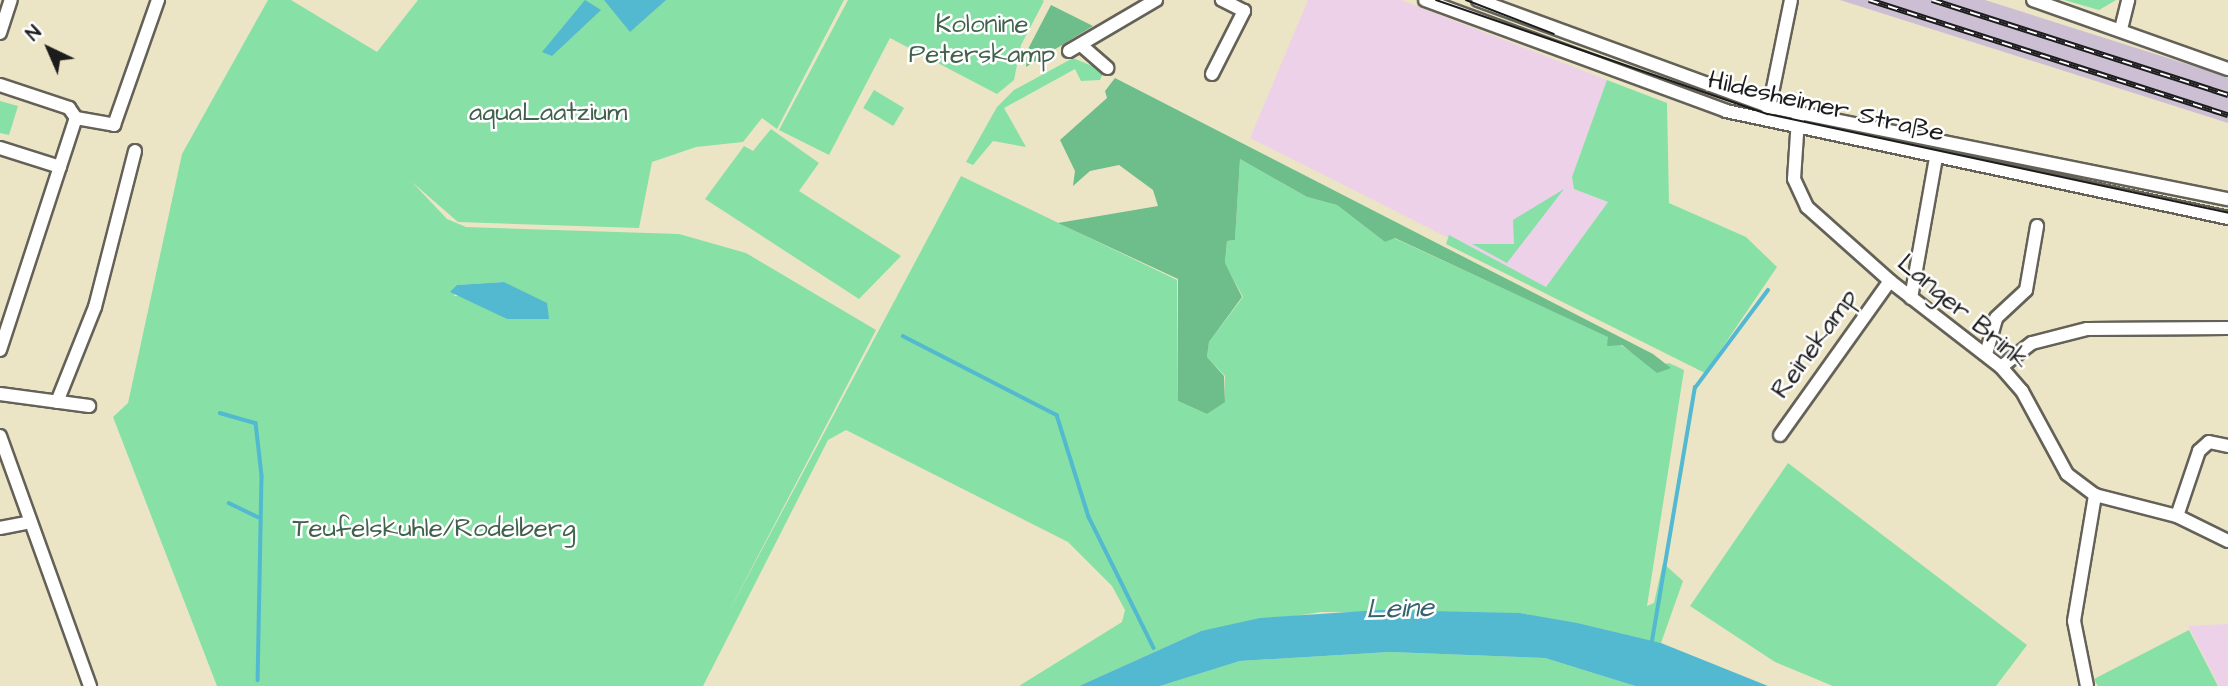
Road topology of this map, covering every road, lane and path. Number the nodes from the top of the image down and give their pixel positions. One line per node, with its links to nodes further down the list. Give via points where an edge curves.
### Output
1 (11, 0): 11 (street)
2 (158, 0): 17 (street, via 118,120 107,127)
3 (1156, 0): 12 (street, via 1075,48)
4 (1222, 0): 14 (street, via 1244,11)
5 (1425, 0): 18 (street, Hildesheimer Straße)
6 (1478, 0): 16 (street, Hildesheimer Straße, via 1678,79)
7 (1791, 0): 16 (street)
8 (2033, 0): 10 (street)
9 (2128, 0): 10 (street)
10 (2121, 29): 13 (street)
11 (0, 33)
12 (1107, 68)
13 (2228, 69)
14 (1212, 74)
15 (0, 85): 17 (street, via 69,108)
16 (1770, 107): 18 (street); 19 (street, Hildesheimer Straße)
17 (76, 118): 23 (street)
18 (1766, 121): 19 (street, Hildesheimer Straße)
19 (1798, 121): 22 (street, Hildesheimer Straße); 24 (street, Hildesheimer Straße); 27 (street, Langer Brink, via 1798,192)
20 (0, 148): 23 (street)
21 (135, 150): 34 (street, via 95,307)
22 (1936, 157): 25 (street, Hildesheimer Straße); 28 (street)
23 (60, 167): 30 (street)
24 (2228, 199)
25 (2228, 218)
26 (2037, 226): 31 (street, via 2026,290 1996,318)
27 (1889, 281): 28 (street, Langer Brink); 36 (street, Reinekamp)
28 (1911, 298): 31 (street, Langer Brink)
29 (2228, 328): 32 (street, via 2087,330 2032,343)
30 (0, 349)
31 (1986, 354): 32 (street, Langer Brink)
32 (2001, 368): 39 (street, Langer Brink, via 2036,415 2054,460)
33 (0, 394): 34 (street)
34 (57, 402): 35 (street)
35 (89, 406)
36 (1780, 435)
37 (0, 436): 41 (street)
38 (2228, 446): 40 (street, via 2209,442 2199,451)
39 (2095, 495): 40 (street, Langer Brink); 45 (street, via 2075,608)
40 (2177, 516): 43 (street, Langer Brink)
41 (30, 523): 42 (street); 44 (street)
42 (0, 528)
43 (2228, 541)
44 (90, 686)
45 (2087, 686)

